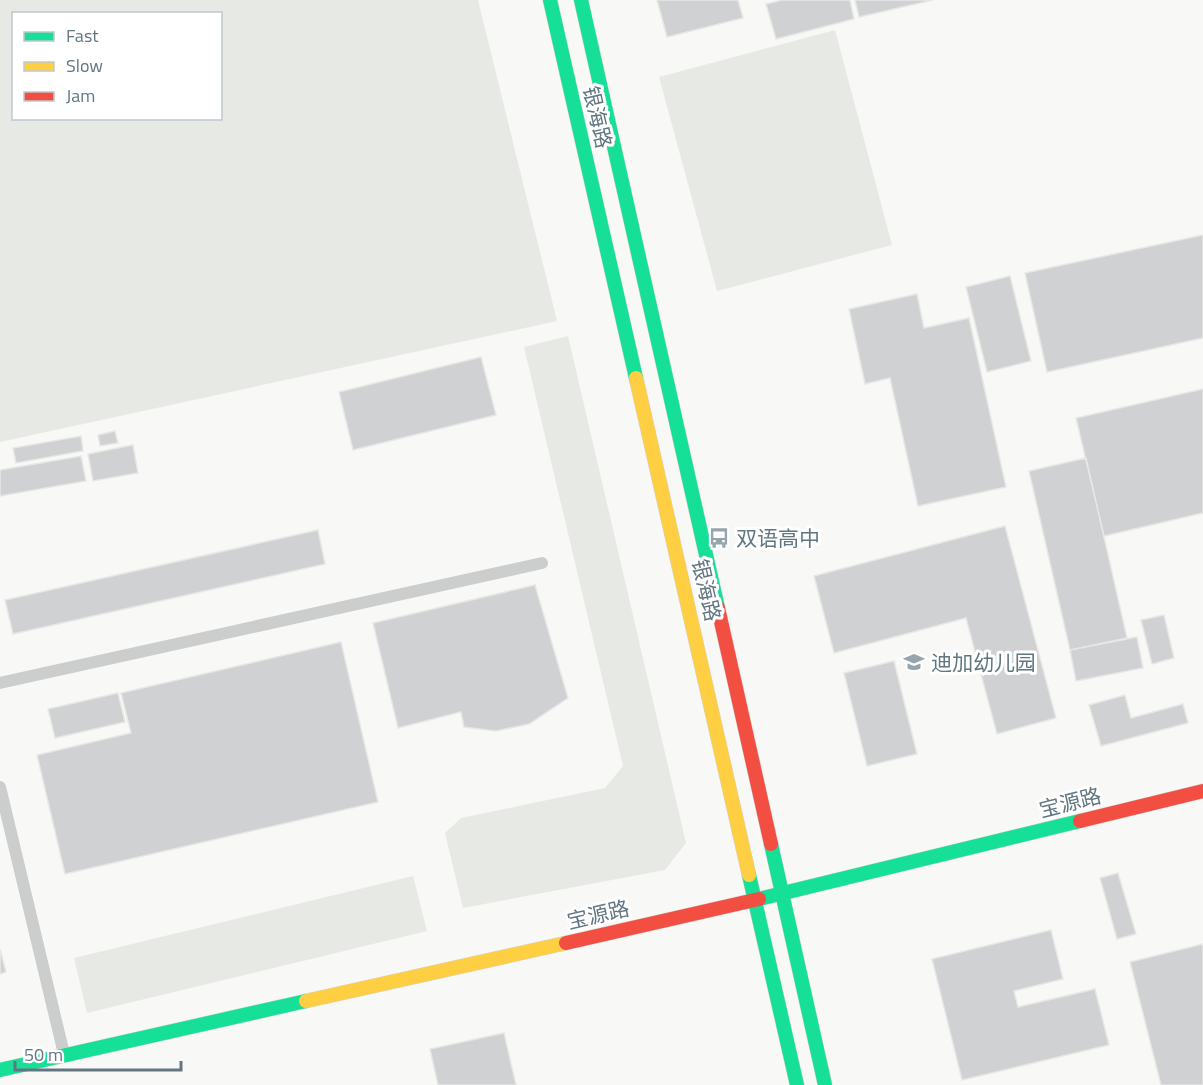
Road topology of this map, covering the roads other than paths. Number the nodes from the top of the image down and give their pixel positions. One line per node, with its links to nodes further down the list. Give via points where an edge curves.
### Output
1 (550, 0): 8 (main road, 银海路)
2 (581, 0): 7 (main road, 银海路)
3 (542, 563): 4 (lane)
4 (0, 683)
5 (0, 787): 9 (lane)
6 (1203, 791): 7 (main road, 宝源路)
7 (782, 893): 8 (main road, 宝源路); 12 (main road, 银海路)
8 (756, 900): 9 (main road, 宝源路); 11 (main road, 银海路)
9 (64, 1055): 10 (main road, 宝源路)
10 (0, 1070)
11 (797, 1085)
12 (825, 1085)

